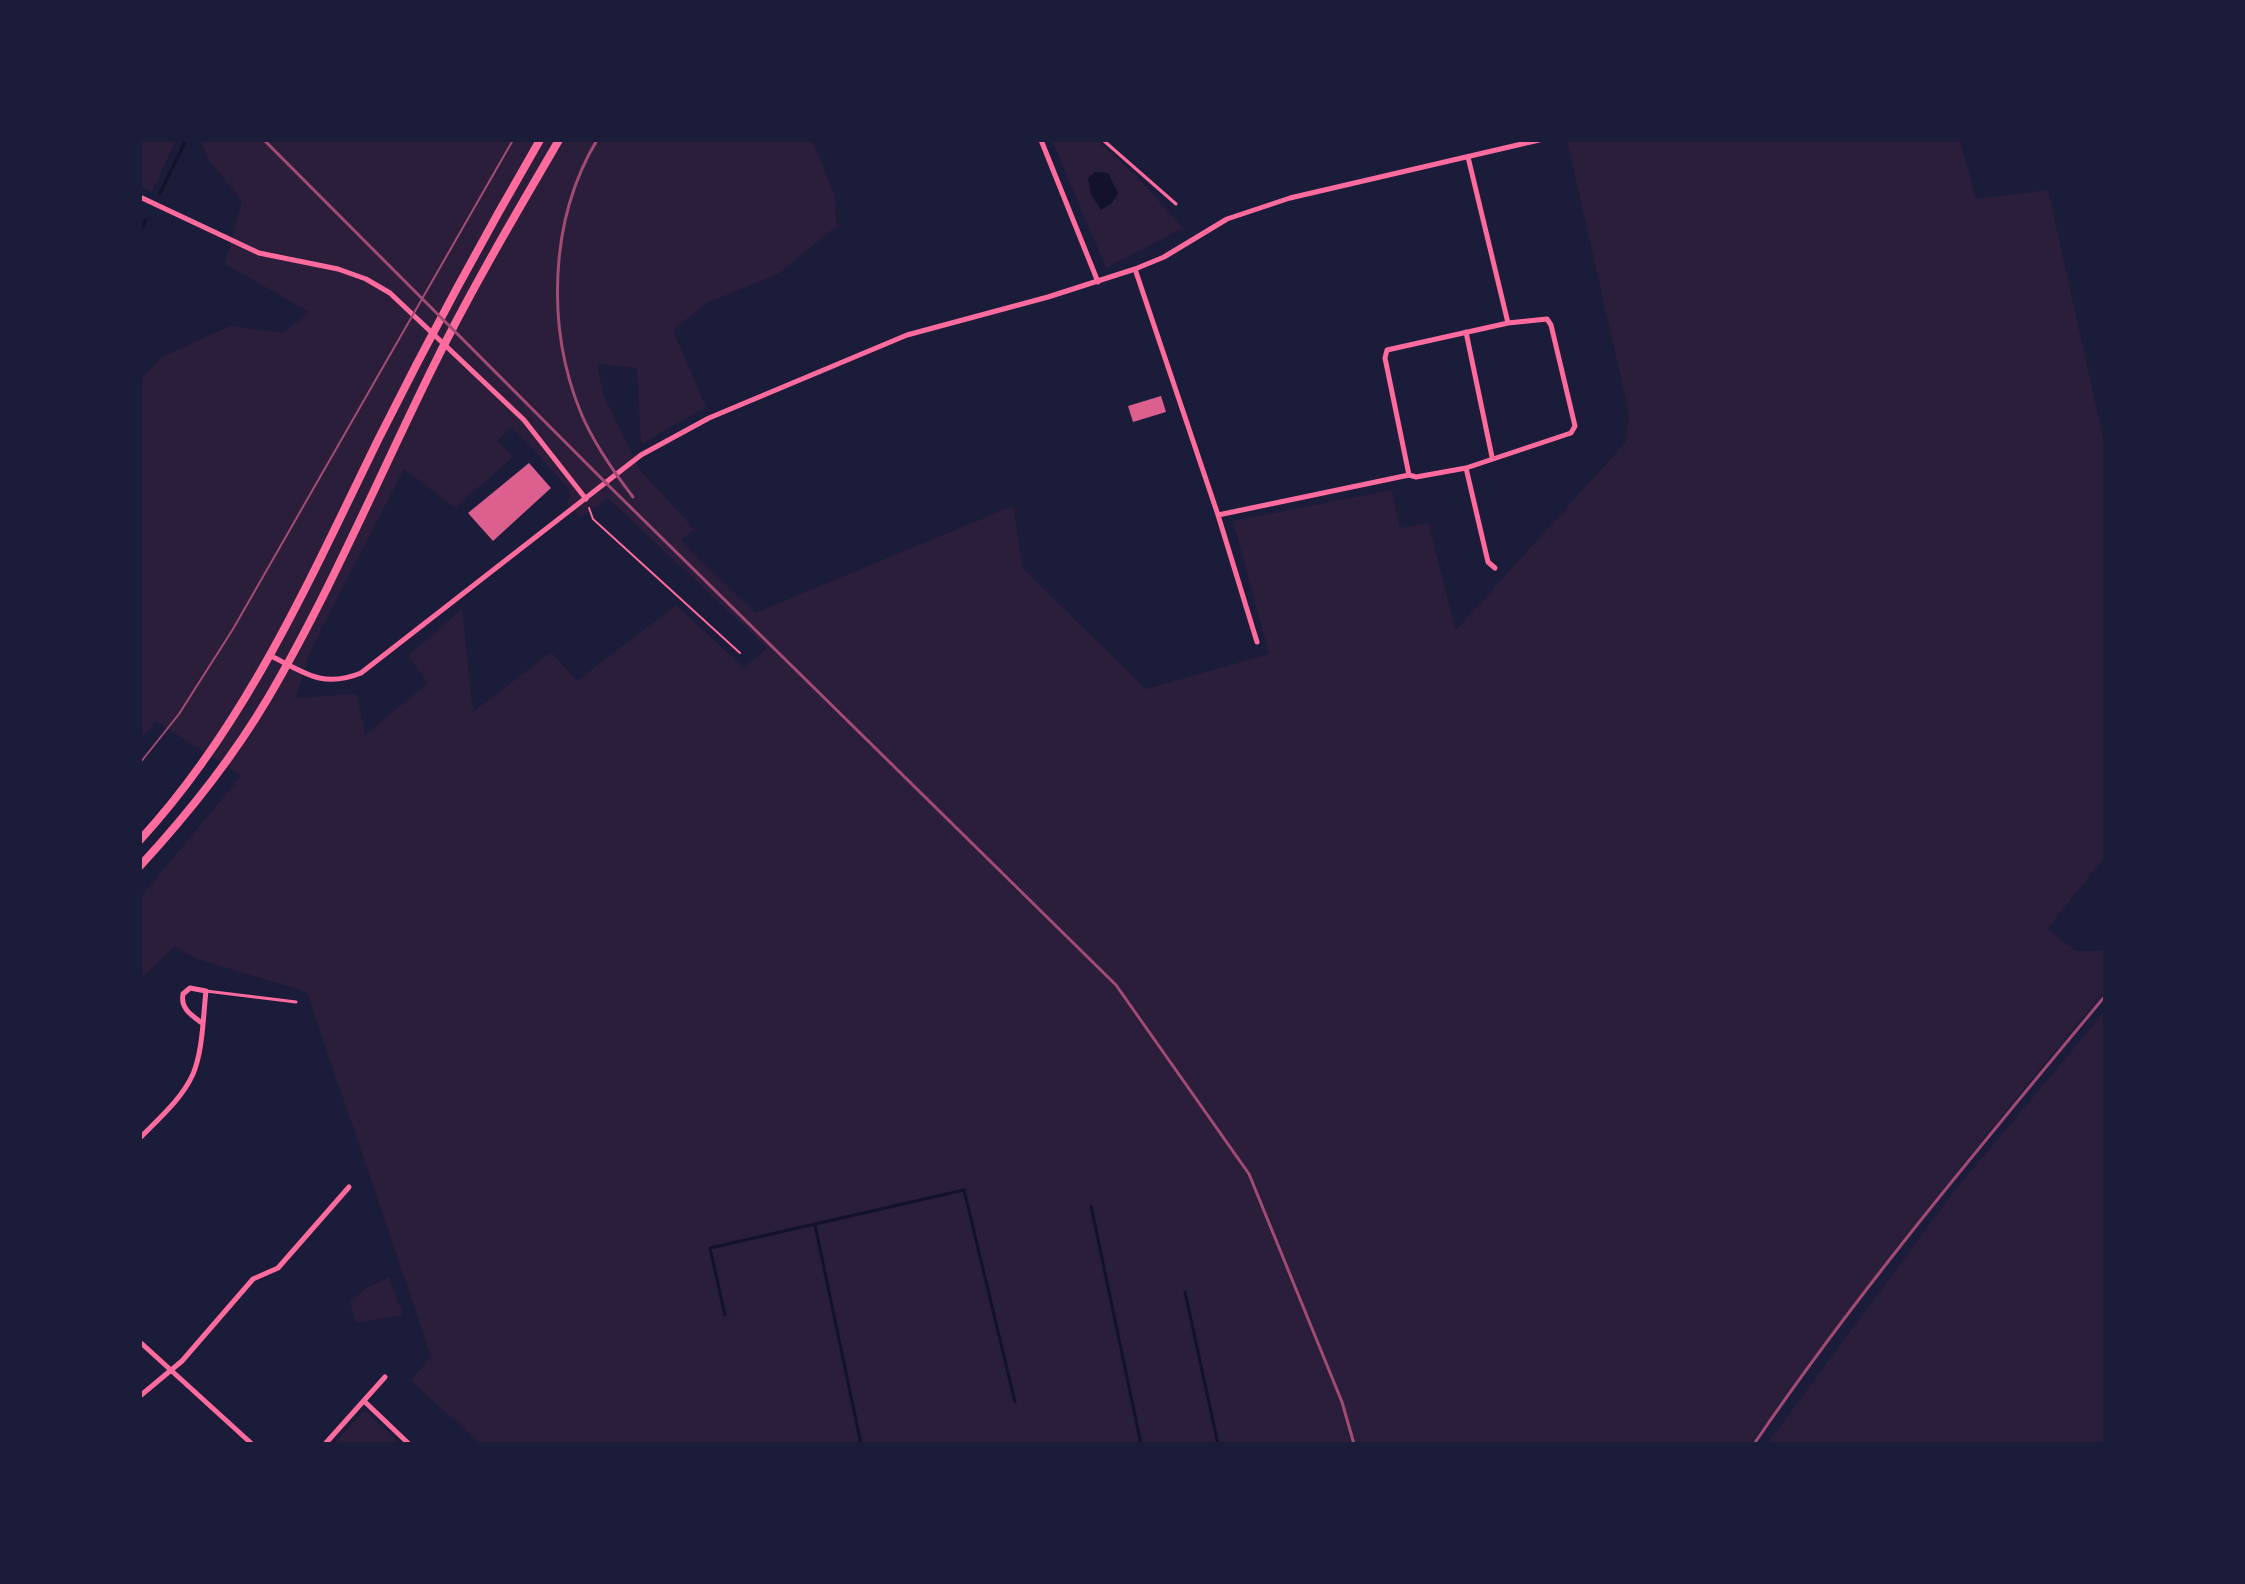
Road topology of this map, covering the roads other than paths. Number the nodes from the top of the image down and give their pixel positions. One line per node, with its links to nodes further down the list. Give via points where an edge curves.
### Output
1 (540, 140): 20 (main road, via 467,266)
2 (559, 140): 21 (main road, via 481,274)
3 (1041, 140): 10 (street)
4 (1103, 140): 8 (lane)
5 (1539, 140): 6 (street)
6 (1468, 156): 9 (street, via 1290,198 1227,219); 11 (street)
7 (140, 197): 16 (street, via 259,253 338,269 390,293 524,420)
8 (1176, 204)
9 (1135, 269): 10 (street); 17 (street)
10 (1098, 282): 16 (street, via 907,335 722,413 641,455)
11 (1508, 323): 12 (street); 13 (street, via 1541,317 1551,325 1575,426 1563,438)
12 (1466, 332): 13 (street); 15 (street, via 1387,350)
13 (1492, 457): 14 (street)
14 (1466, 468): 15 (street); 18 (street, via 1488,562)
15 (1409, 475): 17 (street)
16 (586, 499): 21 (street, via 361,673 325,680)
17 (1218, 515): 19 (street)
18 (1495, 568)
19 (1257, 642)
20 (269, 655): 21 (street); 22 (main road, via 209,756)
21 (287, 664): 23 (main road, via 223,766)
22 (140, 840)
23 (140, 866)
24 (206, 991): 25 (lane); 26 (street); 26 (street, via 190,988 181,1000)
25 (296, 1002)
26 (202, 1023): 27 (street, via 194,1073)
27 (140, 1138)
28 (349, 1187): 30 (street, via 278,1268 253,1279)
29 (140, 1342): 30 (street)
30 (171, 1370): 32 (street); 34 (street)
31 (385, 1377): 33 (street)
32 (140, 1396)
33 (364, 1401): 35 (street); 36 (street)
34 (252, 1444)
35 (325, 1444)
36 (409, 1444)

